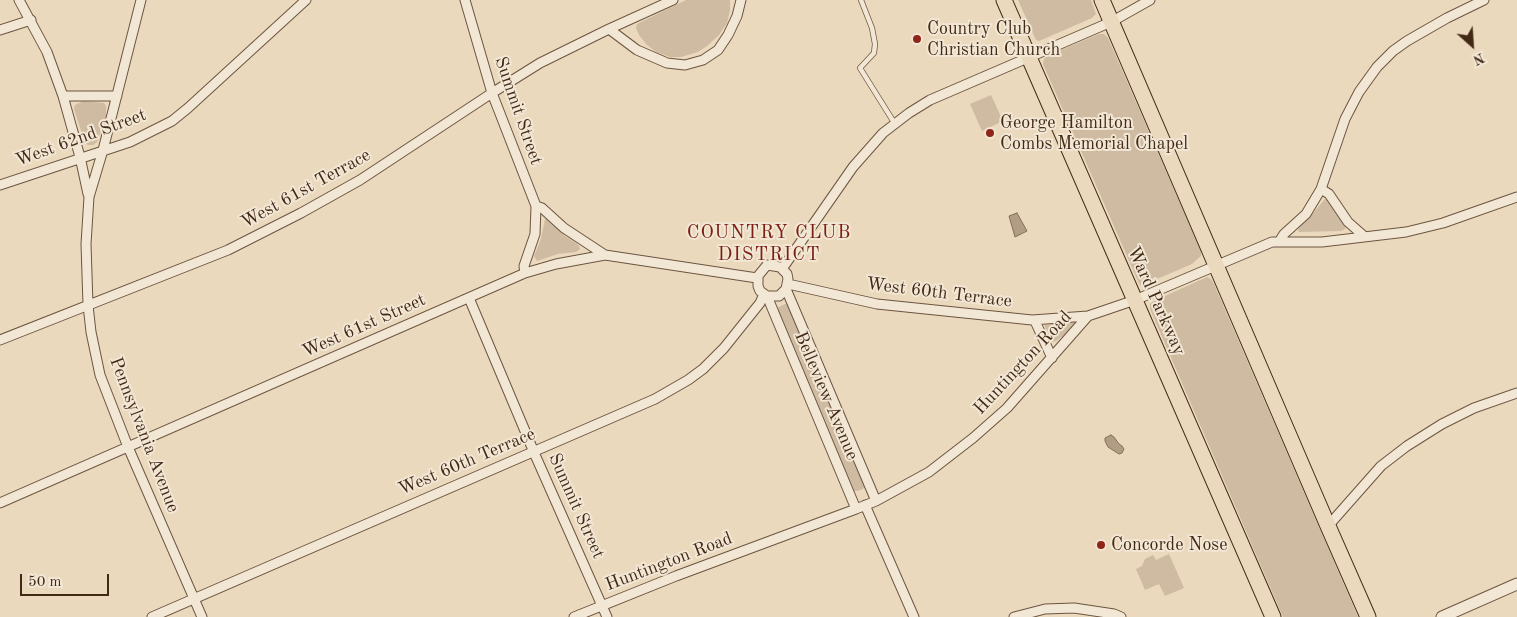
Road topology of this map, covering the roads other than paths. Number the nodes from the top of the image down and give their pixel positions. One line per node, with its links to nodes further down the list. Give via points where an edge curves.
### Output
1 (19, 0): 12 (street, Pennsylvania Avenue)
2 (141, 0): 19 (street, Pennsylvania Avenue)
3 (306, 0): 21 (street, West 62nd Street, via 172,121 130,142)
4 (465, 0): 17 (street, Summit Street)
5 (673, 0): 14 (street, West 61st Terrace)
6 (741, 0): 14 (street, via 737,16 718,50 703,60 685,65 667,63 637,50)
7 (861, 0): 20 (lane, via 875,44 874,53 860,68)
8 (1004, 0): 16 (main road, Ward Parkway)
9 (1102, 0): 13 (main road)
10 (1150, 0): 13 (street)
11 (1484, 0): 24 (street, via 1407,41 1377,67 1345,119)
12 (31, 20): 15 (street); 18 (street, Pennsylvania Avenue)
13 (1111, 22): 16 (street); 31 (main road)
14 (609, 29): 17 (street, West 61st Terrace, via 540,63)
15 (0, 30)
16 (1029, 57): 20 (street, via 930,100); 38 (main road, Ward Parkway)
17 (492, 92): 27 (street, Summit Street); 39 (street, West 61st Terrace, via 360,180 301,213 228,250)
18 (63, 96): 19 (street); 22 (street, Pennsylvania Avenue)
19 (116, 96): 21 (street, Pennsylvania Avenue)
20 (895, 124): 32 (street, via 853,167)
21 (103, 150): 22 (street, West 62nd Street); 25 (street, Pennsylvania Avenue)
22 (80, 158): 23 (street, West 62nd Street); 25 (street, Pennsylvania Avenue)
23 (0, 185)
24 (1321, 189): 28 (street); 29 (street, via 1306,214)
25 (89, 197): 39 (street, Pennsylvania Avenue, via 86,244)
26 (1517, 197): 28 (street, Huntington Road, via 1443,223)
27 (536, 206): 30 (street); 33 (street, via 535,234 524,266)
28 (1364, 237): 29 (street, Huntington Road, via 1322,242)
29 (1279, 242): 31 (street, Huntington Road)
30 (605, 255): 33 (street, West 61st Street); 34 (street, West 61st Street)
31 (1215, 266): 38 (street, Huntington Road); 51 (main road)
32 (782, 269): 34 (street, via 767,265); 35 (street)
33 (525, 273): 37 (street, West 61st Street)
34 (757, 278): 36 (street, via 758,286)
35 (787, 286): 36 (street, via 779,296); 41 (street, West 60th Terrace, via 877,304); 47 (street, Belleview Avenue)
36 (765, 295): 46 (street, West 60th Terrace, via 724,348 688,380 655,399); 50 (street, Belleview Avenue)
37 (469, 298): 45 (street, West 61st Street); 46 (street, Summit Street)
38 (1135, 300): 40 (street, Huntington Road); 62 (main road, Ward Parkway)
39 (88, 305): 42 (street, West 61st Terrace); 45 (street, Pennsylvania Avenue, via 100,375)
40 (1088, 316): 41 (street, West 60th Terrace); 43 (street, Huntington Road)
41 (1035, 321): 43 (street)
42 (0, 340)
43 (1052, 358): 47 (street, Huntington Road, via 1007,408 973,438 929,472)
44 (1517, 393): 51 (street, via 1474,408 1407,446 1381,466)
45 (128, 447): 48 (street, West 61st Street); 53 (street, Pennsylvania Avenue)
46 (533, 451): 53 (street, West 60th Terrace); 54 (street, Summit Street)
47 (876, 501): 49 (street, Huntington Road)
48 (0, 503)
49 (865, 505): 50 (street, Huntington Road); 59 (street)
50 (856, 509): 54 (street, Huntington Road)
51 (1328, 526): 63 (main road)
52 (1517, 584): 64 (street)
53 (194, 599): 55 (street, West 60th Terrace); 56 (street, Pennsylvania Avenue)
54 (602, 605): 57 (street, Huntington Road); 58 (street, Summit Street)
55 (152, 617)
56 (202, 617)
57 (574, 617)
58 (607, 617)
59 (914, 617)
60 (1014, 617): 61 (street, via 1045,609 1074,608)
61 (1120, 617)
62 (1273, 617)
63 (1368, 617)
64 (1442, 617)

